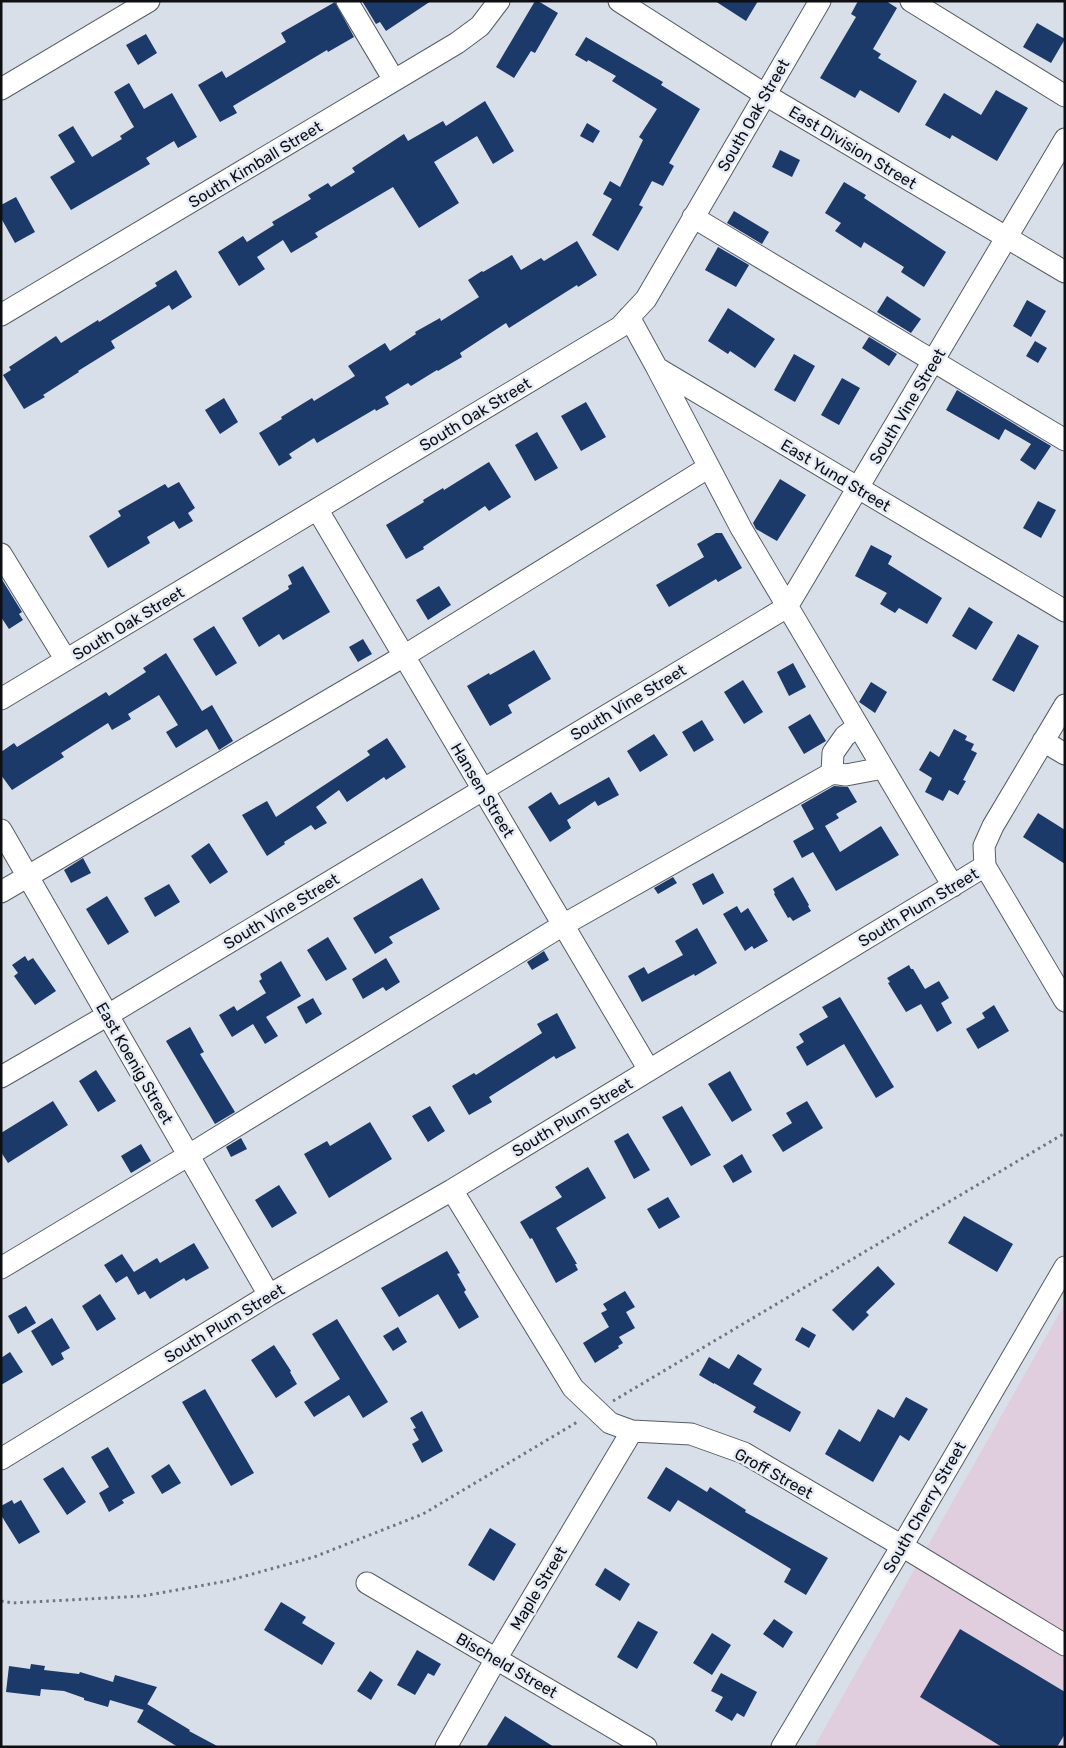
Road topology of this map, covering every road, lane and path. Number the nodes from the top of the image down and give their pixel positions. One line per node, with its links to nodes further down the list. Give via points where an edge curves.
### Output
1 (149, 1): 8 (street)
2 (347, 1): 7 (street)
3 (499, 1): 7 (street, South Kimball Street, via 480,26)
4 (619, 1): 9 (street, East Division Street)
5 (820, 1): 9 (street, South Oak Street)
6 (911, 1): 10 (street)
7 (394, 80): 15 (street, South Kimball Street)
8 (1, 89)
9 (764, 94): 12 (street, South Oak Street); 13 (street, East Division Street)
10 (1065, 96)
11 (1065, 139): 13 (street, South Vine Street)
12 (693, 217): 16 (street, South Oak Street, via 646,299); 17 (street)
13 (1006, 237): 14 (street, East Division Street); 17 (street, South Vine Street)
14 (1065, 272)
15 (1, 315)
16 (629, 317): 18 (street); 22 (street, South Oak Street, via 620,327)
17 (933, 361): 19 (street); 21 (street, South Vine Street)
18 (657, 368): 20 (street); 21 (street, East Yund Street)
19 (1065, 440)
20 (708, 467): 24 (street); 26 (street)
21 (858, 488): 24 (street, South Vine Street); 25 (street, East Yund Street)
22 (317, 509): 26 (street, Hansen Street); 27 (street, South Oak Street)
23 (1, 554): 27 (street)
24 (788, 607): 30 (street); 35 (street, South Vine Street)
25 (1065, 611)
26 (404, 656): 35 (street, Hansen Street); 38 (street)
27 (66, 660): 28 (street, South Oak Street)
28 (1, 699)
29 (1065, 705): 31 (street, South Plum Street)
30 (858, 726): 33 (street); 34 (street, via 845,736 834,753)
31 (1043, 741): 32 (street); 37 (street, South Plum Street, via 993,826 984,846)
32 (1065, 754)
33 (883, 768): 34 (street, via 846,775); 39 (street)
34 (832, 773): 41 (street)
35 (482, 789): 41 (street, Hansen Street); 43 (street, South Vine Street)
36 (1, 830): 38 (street, East Koenig Street)
37 (985, 866): 39 (street, South Plum Street); 42 (street)
38 (28, 876): 40 (street); 43 (street, East Koenig Street)
39 (952, 886): 44 (street, South Plum Street)
40 (1, 892)
41 (563, 925): 44 (street, Hansen Street); 47 (street)
42 (1065, 1002)
43 (108, 1015): 45 (street, South Vine Street); 47 (street, East Koenig Street)
44 (649, 1070): 48 (street, South Plum Street)
45 (1, 1076)
46 (1065, 1132): 52 (path)
47 (188, 1156): 50 (street); 51 (street, East Koenig Street)
48 (452, 1190): 51 (street, South Plum Street); 52 (street, Groff Street, via 573,1388)
49 (1065, 1267): 55 (street, South Cherry Street)
50 (1, 1268)
51 (269, 1295): 54 (street, South Plum Street)
52 (597, 1411): 53 (street, Groff Street, via 610,1423); 57 (path, via 423,1514 314,1557 227,1581 143,1596 13,1604)
53 (632, 1431): 55 (street, Groff Street, via 691,1434 744,1453); 59 (street, Maple Street)
54 (1, 1460)
55 (902, 1546): 58 (street, Groff Street); 62 (street, South Cherry Street)
56 (367, 1583): 59 (street, Bischeld Street)
57 (1, 1601)
58 (1065, 1645)
59 (496, 1659): 60 (street, Maple Street); 61 (street, Bischeld Street)
60 (446, 1747)
61 (646, 1747)
62 (782, 1747)

